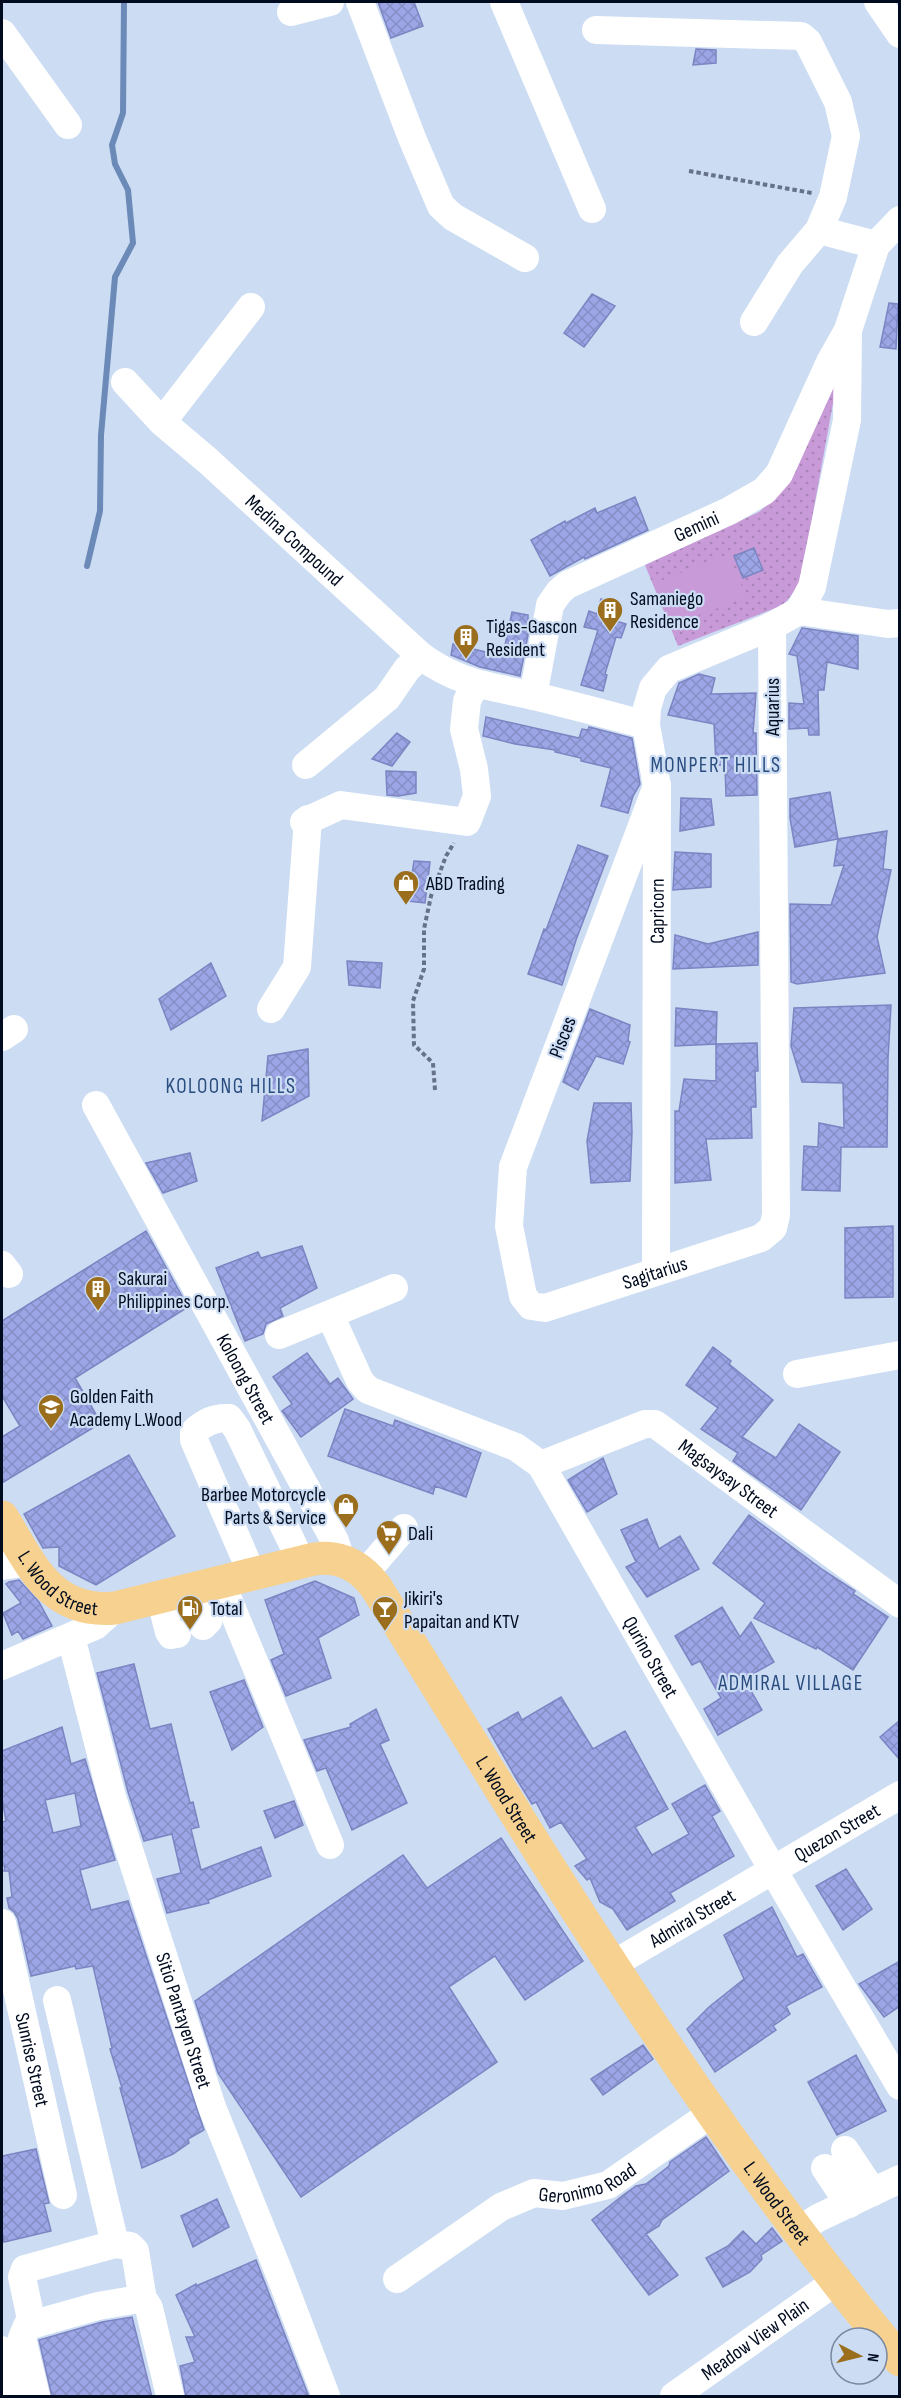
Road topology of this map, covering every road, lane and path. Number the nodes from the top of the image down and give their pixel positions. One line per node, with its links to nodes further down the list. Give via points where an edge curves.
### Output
1 (330, 2): 5 (street)
2 (360, 2): 16 (street, via 441,206 453,217)
3 (504, 2): 12 (street)
4 (878, 2): 8 (street)
5 (291, 12)
6 (597, 30): 11 (street, via 801,36 808,42 838,102 846,136)
7 (2, 33): 9 (street)
8 (899, 33)
9 (68, 125)
10 (689, 171): 11 (path)
11 (833, 197): 14 (street)
12 (592, 209)
13 (900, 220): 15 (street)
14 (819, 230): 15 (street); 18 (street, via 790,264)
15 (876, 245): 19 (street)
16 (525, 258)
17 (251, 307): 21 (street)
18 (754, 322)
19 (848, 330): 22 (street, via 847,420 812,587); 27 (street, Gemini, via 779,474 764,492 559,592 550,605)
20 (125, 382): 21 (street, Medina Compound)
21 (162, 422): 25 (street, Medina Compound)
22 (799, 611): 23 (street); 24 (street)
23 (900, 623)
24 (772, 626): 28 (street, Capricorn, via 669,669 653,688); 35 (street, Aquarius)
25 (421, 656): 26 (street, Medina Compound); 29 (street, via 387,698)
26 (475, 684): 27 (street); 31 (street, via 467,701 464,729 477,796)
27 (534, 696): 28 (street)
28 (646, 725): 30 (street, Capricorn)
29 (306, 765)
30 (657, 786): 36 (street, Capricorn); 38 (street, Pisces, via 513,1167 509,1226)
31 (467, 822): 32 (street, via 341,805 306,821 297,967); 33 (path, via 446,856 431,896 424,929 424,969 413,1002 414,1045 433,1063)
32 (271, 1009)
33 (435, 1090)
34 (96, 1105): 48 (street, Koloong Street, via 334,1541)
35 (776, 1215): 36 (street, Sagitarius, via 773,1228 761,1238)
36 (656, 1271): 38 (street, Sagitarius, via 544,1308 531,1306)
37 (394, 1288): 39 (street)
38 (523, 1296)
39 (330, 1315): 40 (street); 43 (street, Qurino Street, via 360,1381 368,1390 516,1447)
40 (279, 1335)
41 (900, 1355): 42 (street)
42 (797, 1374)
43 (542, 1465): 52 (street, Magsaysay Street, via 645,1424 655,1424); 58 (street, Qurino Street)
44 (2, 1516): 47 (main road, L. Wood Street)
45 (404, 1528): 48 (street)
46 (301, 1561): 48 (main road, L. Wood Street, via 324,1557); 49 (main road, L. Wood Street); 49 (street, via 237,1429 229,1418 219,1417 200,1425 194,1431 194,1440)
47 (16, 1564): 53 (main road, L. Wood Street, via 43,1580 68,1602 90,1608)
48 (353, 1566): 60 (main road, L. Wood Street, via 376,1587)
49 (252, 1574): 50 (main road, L. Wood Street)
50 (209, 1585): 51 (main road, L. Wood Street); 51 (street, via 208,1621 171,1635); 57 (street)
51 (160, 1597): 53 (main road, L. Wood Street)
52 (900, 1604)
53 (115, 1608): 54 (street, via 95,1626)
54 (71, 1637): 55 (street); 79 (street, Sitio Pantayen Street, via 112,1797 212,2107)
55 (2, 1666)
56 (900, 1795): 58 (street, Quezon Street)
57 (330, 1845)
58 (773, 1870): 60 (street, Admiral Street); 62 (street, Qurino Street)
59 (2, 1923): 66 (street, Sunrise Street)
60 (612, 1965): 63 (main road, L. Wood Street)
61 (57, 2000): 69 (street)
62 (900, 2086)
63 (712, 2113): 68 (main road, L. Wood Street); 70 (street, Geronimo Road, via 608,2185 563,2196 534,2193 501,2207)
64 (835, 2159): 67 (street)
65 (900, 2180): 67 (street)
66 (63, 2195)
67 (861, 2198): 68 (street)
68 (798, 2231): 71 (main road, L. Wood Street)
69 (115, 2244): 72 (street, via 130,2246 135,2251); 73 (street, via 25,2269 22,2277)
70 (397, 2279)
71 (835, 2282): 75 (main road, L. Wood Street); 80 (street, Meadow View Plain)
72 (143, 2300): 73 (street, via 98,2306); 78 (street)
73 (32, 2324): 77 (street, via 24,2329 22,2338)
74 (2, 2350): 76 (street)
75 (900, 2360)
76 (10, 2397)
77 (36, 2397)
78 (170, 2397)
79 (326, 2397)
80 (674, 2397)

